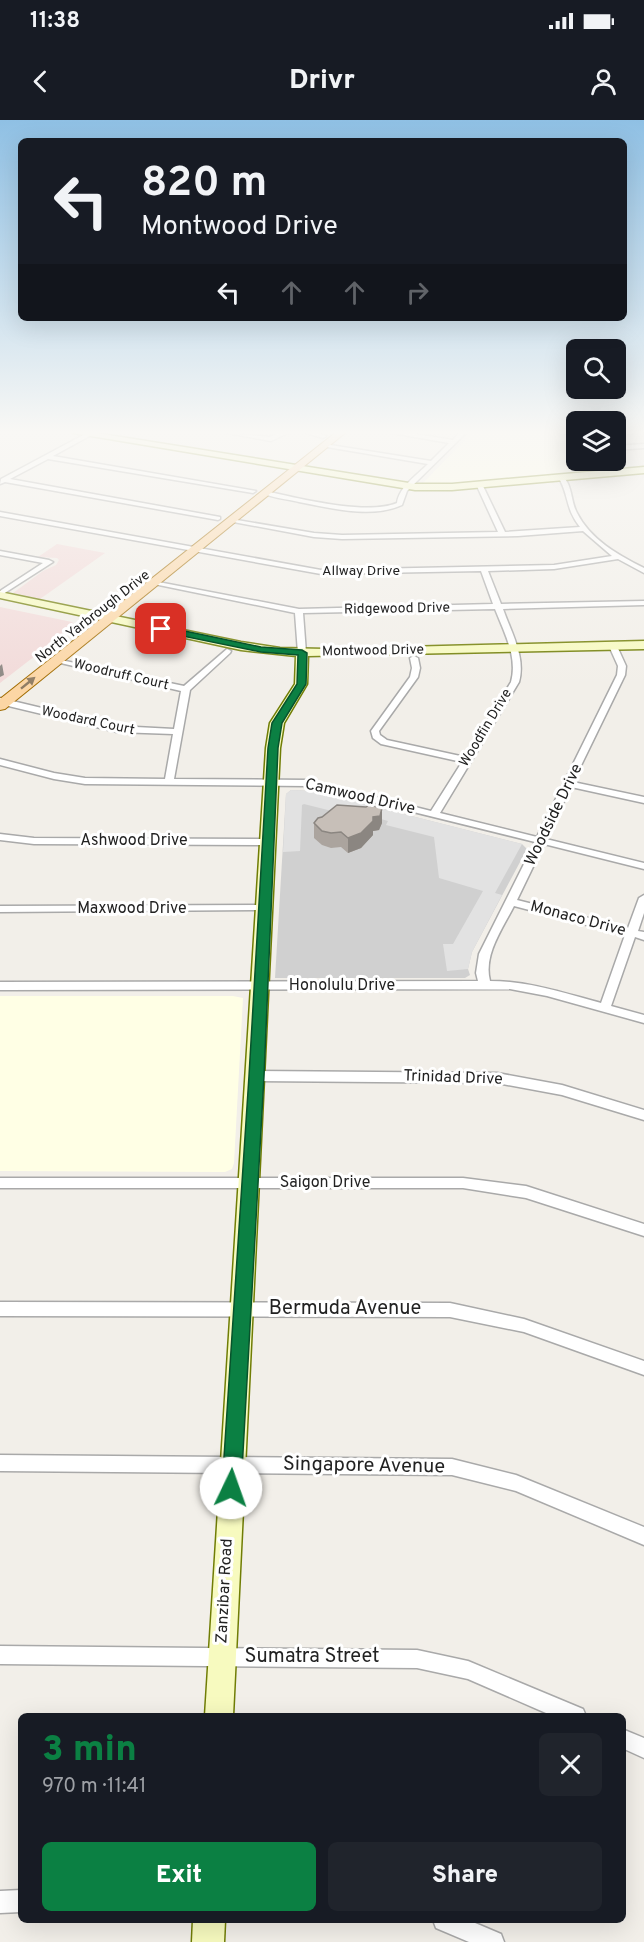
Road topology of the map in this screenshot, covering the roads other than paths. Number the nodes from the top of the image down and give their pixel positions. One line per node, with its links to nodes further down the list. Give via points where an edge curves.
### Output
1 (22, 518): 9 (street, Allway Drive)
2 (218, 518): 9 (main road, North Yarbrough Drive)
3 (235, 518): 6 (main road, North Yarbrough Drive)
4 (495, 518): 8 (street)
5 (578, 518): 7 (street)
6 (231, 521): 8 (street, via 333,537); 9 (main road, North Yarbrough Drive)
7 (585, 529): 8 (street); 11 (street)
8 (502, 534)
9 (188, 549): 12 (street, Allway Drive, via 321,572); 14 (main road, North Yarbrough Drive); 20 (main road, North Yarbrough Drive)
10 (0, 553): 15 (street, via 49,562)
11 (619, 557): 12 (street, Allway Drive, via 565,567); 13 (street)
12 (484, 569): 18 (street, Woodfin Drive)
13 (644, 571)
14 (153, 583): 19 (street, Ridgewood Drive); 20 (main road, North Yarbrough Drive)
15 (0, 595): 20 (street, Montwood Drive)
16 (0, 603): 20 (street, Montwood Drive)
17 (644, 603): 18 (street, Ridgewood Drive)
18 (498, 607): 19 (street, Ridgewood Drive); 24 (street, Woodfin Drive)
19 (299, 611): 26 (street, Zanzibar Road)
20 (99, 620): 23 (street, Montwood Drive); 26 (street, Montwood Drive); 28 (main road, North Yarbrough Drive); 30 (main road, North Yarbrough Drive)
21 (644, 645): 22 (street, Montwood Drive)
22 (615, 649): 24 (street, Montwood Drive); 25 (street, Montwood Drive); 36 (street, Woodside Drive, via 621,675)
23 (227, 651): 26 (street, Montwood Drive, via 261,657); 29 (street)
24 (514, 652): 26 (street, Montwood Drive); 27 (street, Montwood Drive); 32 (street, Woodfin Drive, via 518,671 514,682)
25 (644, 652)
26 (302, 657): 27 (street, Montwood Drive); 35 (street, Zanzibar Road, via 301,684 277,723)
27 (414, 658): 32 (street, via 414,677 375,731 376,736 384,742)
28 (56, 661): 29 (street, Woodruff Court); 30 (main road, North Yarbrough Drive, one-way to 28)
29 (186, 690): 31 (street)
30 (1, 700): 31 (street, Woodard Court, via 117,729)
31 (178, 732): 34 (street)
32 (467, 760): 38 (street, Woodfin Drive)
33 (0, 762): 34 (street, Camwood Drive, via 85,781)
34 (169, 782): 35 (street, Camwood Drive)
35 (271, 783): 38 (street, Camwood Drive, via 317,785); 41 (street, Zanzibar Road)
36 (569, 784): 37 (street); 40 (street, Woodside Drive)
37 (644, 800)
38 (434, 814): 40 (street, Camwood Drive)
39 (0, 837): 41 (street, Ashwood Drive)
40 (540, 840): 42 (street, Camwood Drive); 44 (street, Woodside Drive)
41 (269, 842): 45 (street, Zanzibar Road)
42 (644, 866)
43 (644, 898): 47 (street)
44 (512, 902): 47 (street, Monaco Drive); 49 (street, Woodside Drive, via 485,954)
45 (265, 908): 46 (street, Maxwood Drive); 51 (street, Zanzibar Road)
46 (0, 909)
47 (632, 933): 48 (street, Monaco Drive); 52 (street)
48 (644, 936)
49 (485, 985): 51 (street, Honolulu Drive); 52 (street, Honolulu Drive, via 528,988)
50 (0, 986): 51 (street, Honolulu Drive)
51 (260, 986): 54 (street, Zanzibar Road)
52 (605, 1007): 53 (street, Honolulu Drive)
53 (644, 1019)
54 (256, 1076): 55 (street, Trinidad Drive, via 497,1078 562,1090); 57 (street, Zanzibar Road)
55 (644, 1115)
56 (0, 1183): 57 (street, Saigon Drive)
57 (249, 1183): 58 (street, Saigon Drive, via 495,1186 549,1198); 59 (street, Zanzibar Road)
58 (644, 1230)
59 (242, 1308): 60 (street, Bermuda Avenue); 61 (street, Bermuda Avenue, via 474,1313 527,1324); 63 (street, Zanzibar Road)
60 (0, 1309)
61 (644, 1368)
62 (0, 1463): 63 (street, Singapore Avenue)
63 (233, 1464): 64 (street, Singapore Avenue, via 452,1467 516,1483); 66 (street, Zanzibar Road)
64 (644, 1536)
65 (0, 1655): 66 (street, Sumatra Street)
66 (222, 1656): 67 (street, Zanzibar Road); 68 (street, Sumatra Street, via 392,1657 440,1662 501,1682)
67 (219, 1713)
68 (569, 1713)
69 (626, 1740): 70 (street)
70 (644, 1748)
71 (18, 1901): 72 (street)
72 (0, 1902)
73 (209, 1923): 75 (street)
74 (451, 1923): 76 (street)
75 (208, 1942)
76 (493, 1942)

